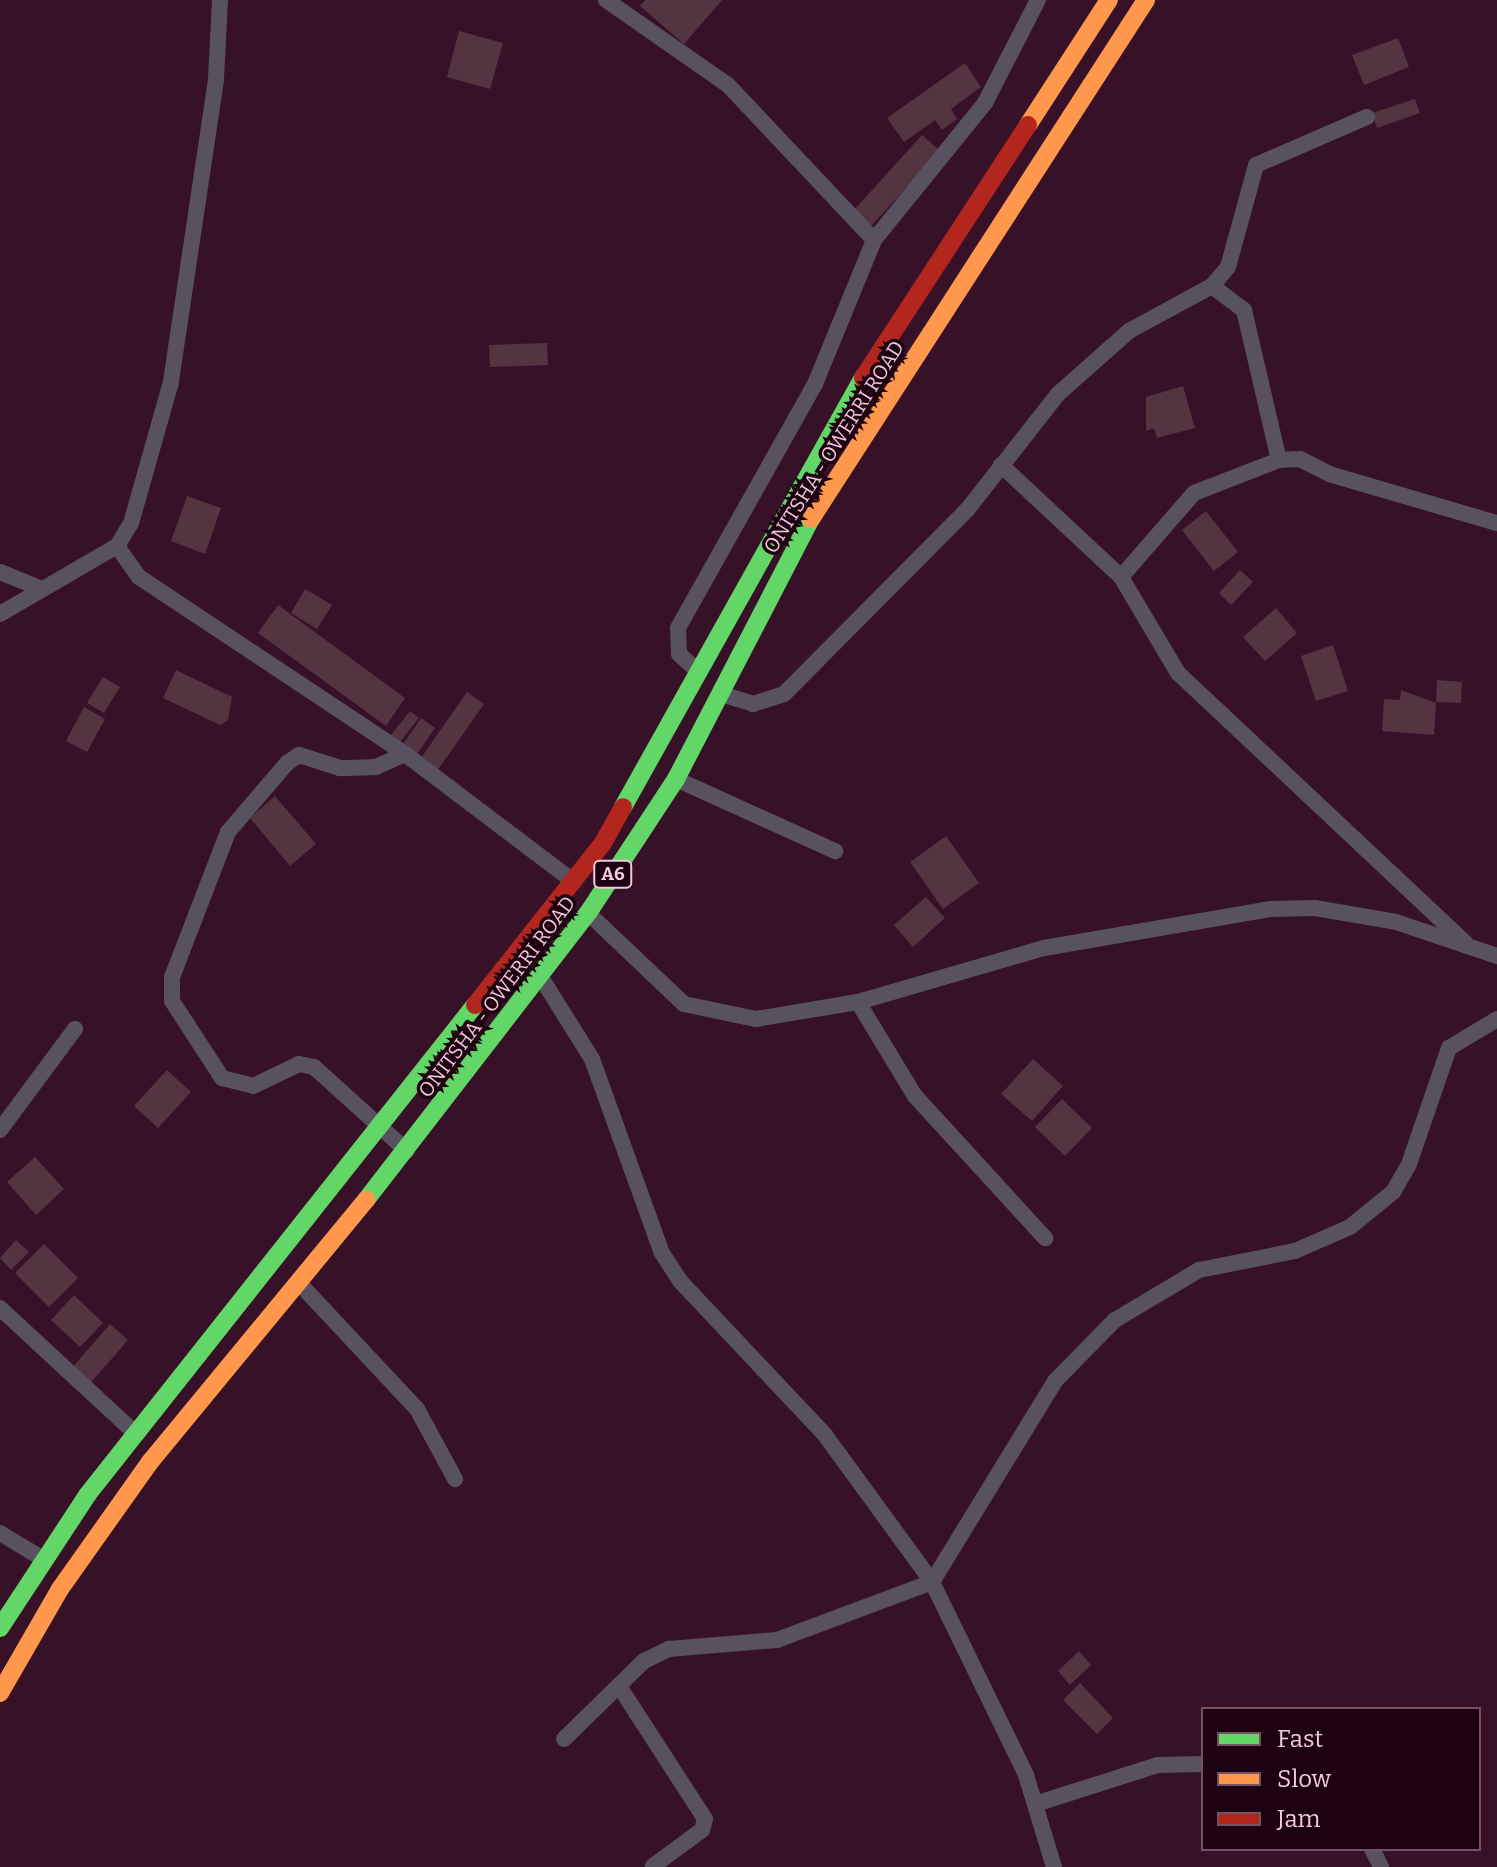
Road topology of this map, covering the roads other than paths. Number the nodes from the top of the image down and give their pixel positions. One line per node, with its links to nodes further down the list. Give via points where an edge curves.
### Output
1 (220, 0): 12 (street, via 216,80 171,382 131,523)
2 (606, 0): 7 (street, via 728,85)
3 (1038, 0): 7 (street, via 985,103)
4 (1109, 0): 17 (highway, ONITSHA - OWERRI ROAD / A6, via 839,415)
5 (1146, 0): 18 (highway, ONITSHA - OWERRI ROAD / A6, via 810,521)
6 (1367, 117): 8 (street, via 1256,165 1228,267)
7 (874, 240): 17 (street, via 815,384 678,628 679,654)
8 (1212, 286): 9 (street, via 1244,310); 10 (street, via 1129,331 1058,394)
9 (1279, 460): 11 (street, via 1300,459); 14 (street, via 1194,493)
10 (1001, 465): 14 (street); 18 (street, via 967,510 784,694 753,704)
11 (1497, 523)
12 (117, 546): 15 (street); 19 (street, via 139,577 199,621)
13 (0, 572): 15 (street)
14 (1121, 577): 24 (street, via 1178,673)
15 (42, 589): 16 (street)
16 (0, 614)
17 (699, 672): 22 (highway, ONITSHA - OWERRI ROAD / A6)
18 (721, 694): 20 (highway, ONITSHA - OWERRI ROAD / A6)
19 (405, 754): 22 (street); 30 (street, via 376,767 340,768 299,755 287,763 228,832 172,977 172,1001 222,1078 253,1086 299,1064 314,1067)
20 (676, 779): 21 (street); 23 (highway, ONITSHA - OWERRI ROAD / A6)
21 (835, 851)
22 (574, 882): 30 (highway, ONITSHA - OWERRI ROAD / A6)
23 (588, 913): 26 (highway, ONITSHA - OWERRI ROAD / A6); 27 (street, via 660,985 719,1016 756,1019)
24 (1470, 947): 25 (street); 27 (street, via 1396,922 1315,908 1270,909 1044,948)
25 (1497, 956)
26 (542, 979): 32 (highway, ONITSHA - OWERRI ROAD / A6); 40 (street, via 592,1059 662,1253 680,1281 825,1435)
27 (858, 1002): 33 (street, via 915,1096)
28 (1497, 1019): 40 (street, via 1449,1048 1409,1164 1393,1192 1350,1227 1295,1251 1199,1270 1115,1320 1055,1381)
29 (75, 1029): 31 (street)
30 (384, 1127): 32 (street); 36 (highway, ONITSHA - OWERRI ROAD / A6)
31 (0, 1130)
32 (407, 1151): 34 (highway, ONITSHA - OWERRI ROAD / A6)
33 (1045, 1238)
34 (299, 1283): 37 (street, via 417,1409); 43 (highway, ONITSHA - OWERRI ROAD / A6, via 150,1462 60,1589)
35 (0, 1308): 36 (street)
36 (136, 1434): 39 (highway, ONITSHA - OWERRI ROAD / A6)
37 (455, 1479)
38 (0, 1533): 39 (street)
39 (45, 1560): 41 (highway, ONITSHA - OWERRI ROAD / A6)
40 (932, 1582): 42 (street, via 835,1625 777,1640 669,1649); 46 (street)
41 (0, 1628)
42 (619, 1686): 44 (street); 47 (street, via 705,1819 702,1830)
43 (0, 1693)
44 (564, 1739)
45 (1201, 1764): 46 (street, via 1158,1765)
46 (1035, 1804): 48 (street)
47 (653, 1866)
48 (1054, 1867)

